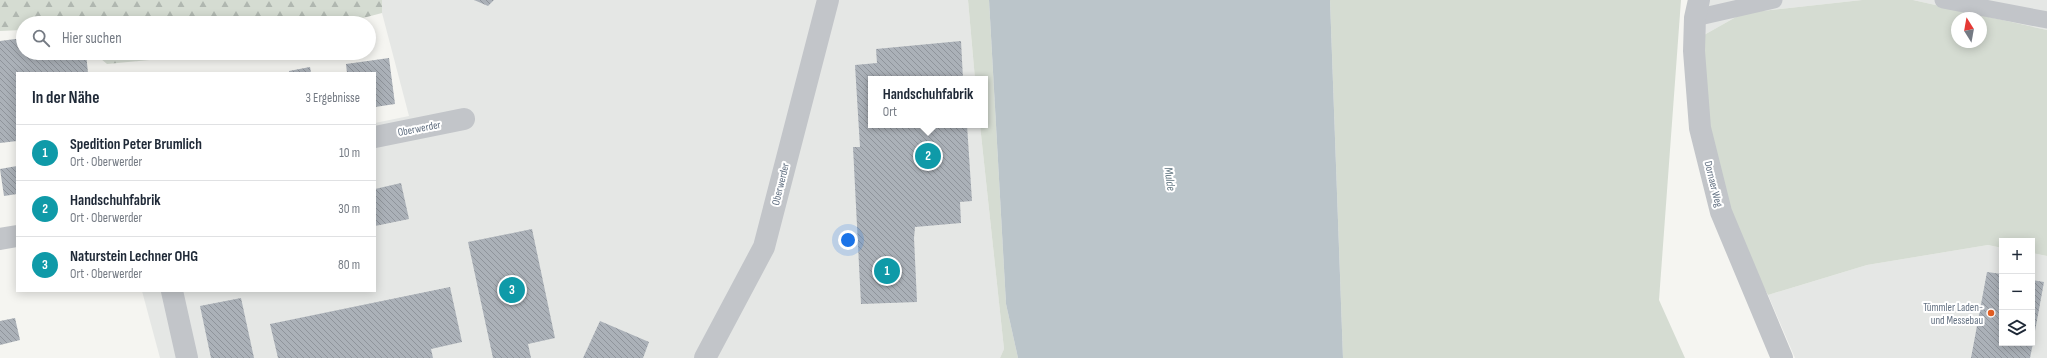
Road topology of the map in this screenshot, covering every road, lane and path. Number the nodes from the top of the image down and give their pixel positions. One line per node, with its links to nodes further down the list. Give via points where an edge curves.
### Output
1 (828, 0): 12 (street, Oberwerder, via 764,247)
2 (1774, 0): 4 (lane)
3 (1943, 0): 5 (lane)
4 (1697, 9): 13 (street, Dornaer Weg, via 1694,51 1700,128 1720,212)
5 (2047, 20)
6 (464, 119): 7 (street, Oberwerder)
7 (376, 137)
8 (16, 236): 9 (street)
9 (0, 239)
10 (172, 292): 11 (street)
11 (187, 358)
12 (705, 358)
13 (1782, 358)

